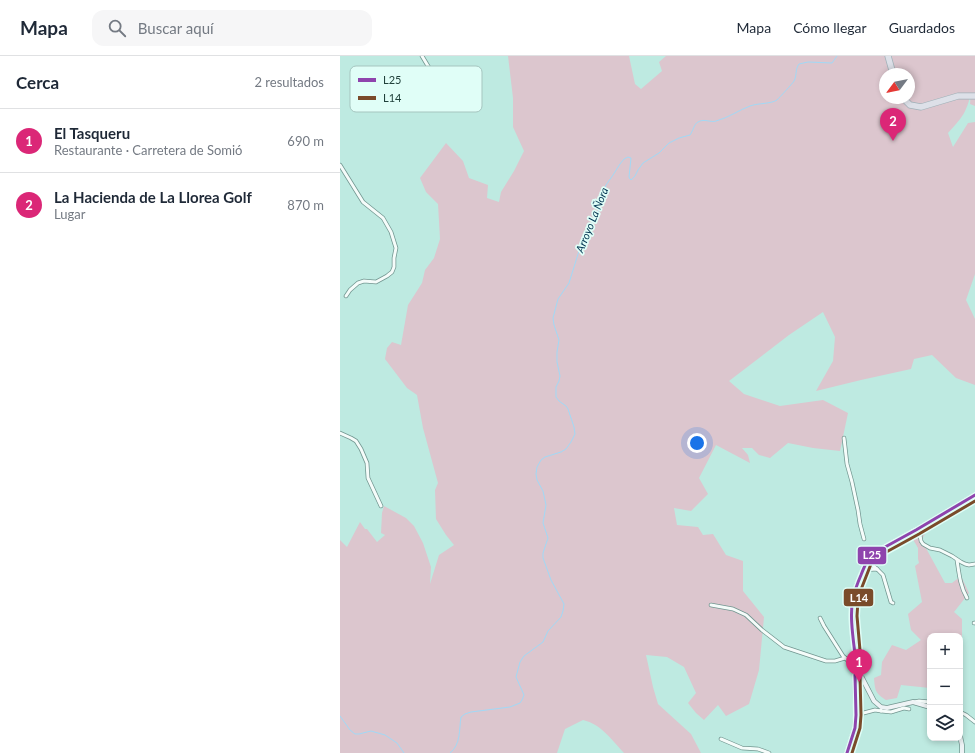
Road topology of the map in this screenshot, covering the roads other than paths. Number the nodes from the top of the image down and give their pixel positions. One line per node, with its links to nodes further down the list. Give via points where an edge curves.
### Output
1 (422, 56): 3 (street)
2 (888, 56): 4 (highway)
3 (428, 66)
4 (891, 68)
5 (975, 96): 6 (highway, via 958,96 921,107)
6 (909, 104)
7 (340, 165): 8 (street, via 363,202 383,218 396,248 392,272 376,282 358,283)
8 (346, 296)
9 (340, 433): 12 (street, via 356,441 361,449 367,463 368,478)
10 (844, 438): 14 (street, via 847,464)
11 (975, 495): 13 (street)
12 (381, 506)
13 (928, 523): 15 (street, via 920,535 923,544); 16 (street, via 876,552)
14 (864, 539)
15 (957, 560): 17 (street, via 969,565); 20 (street, via 960,582)
16 (867, 561): 18 (street); 19 (street)
17 (975, 564)
18 (877, 569): 19 (street); 21 (street, via 883,575)
19 (863, 570): 25 (street, via 853,599 852,616)
20 (967, 598)
21 (893, 604)
22 (711, 605): 24 (street, via 746,616 784,647 826,661 834,662)
23 (820, 618): 24 (street)
24 (845, 658): 25 (street)
25 (858, 670): 29 (street); 32 (street, via 855,675)
26 (913, 702): 27 (street); 28 (street); 29 (street)
27 (927, 702)
28 (927, 706)
29 (881, 709): 30 (street, via 891,712); 32 (street)
30 (909, 709)
31 (963, 714): 33 (street)
32 (856, 715): 37 (street, via 855,728)
33 (975, 722)
34 (721, 739): 36 (street, via 742,748)
35 (961, 741): 38 (street)
36 (768, 753)
37 (847, 753)
38 (962, 753)

